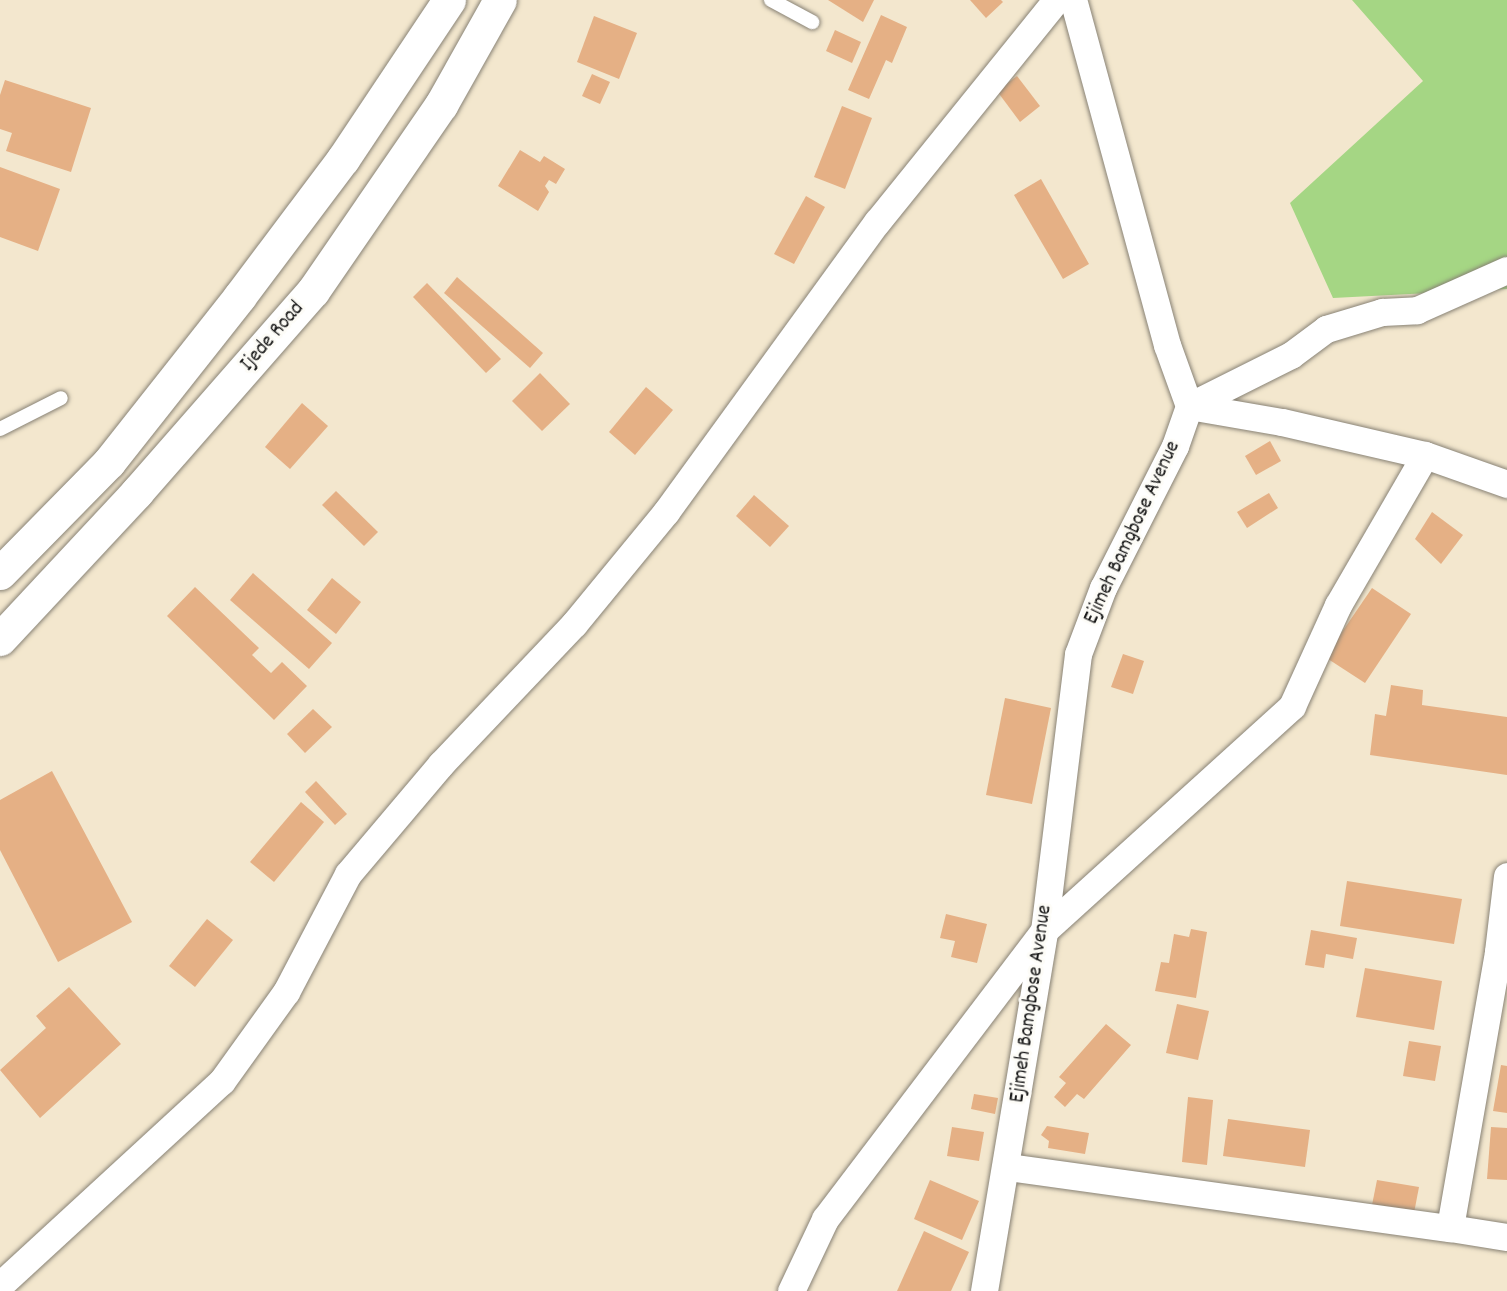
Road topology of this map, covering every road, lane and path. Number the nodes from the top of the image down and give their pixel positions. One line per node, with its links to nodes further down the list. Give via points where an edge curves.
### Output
1 (449, 0): 13 (main road, via 343,159 240,296 109,462)
2 (500, 0): 14 (main road, Ijede Road, via 441,105 313,291 137,492)
3 (771, 0): 6 (lane)
4 (1056, 0): 20 (street, via 877,222 666,512 574,624 441,764 348,874 286,992 222,1081)
5 (1073, 0): 9 (street, via 1167,345)
6 (812, 22)
7 (1507, 270): 9 (street, via 1417,310 1382,312 1326,329 1291,355)
8 (60, 398): 10 (lane)
9 (1189, 406): 11 (street, via 1282,422); 16 (street, Ejimeh Bamgbose Avenue, via 1174,446 1103,588 1078,654)
10 (0, 429)
11 (1425, 455): 12 (street); 16 (street, via 1338,605 1292,706)
12 (1507, 484)
13 (0, 573)
14 (0, 639)
15 (1507, 876): 18 (street)
16 (1044, 931): 17 (street, Ejimeh Bamgbose Avenue); 21 (street, via 825,1219)
17 (1008, 1167): 18 (street); 22 (street, Ejimeh Bamgbose Avenue)
18 (1450, 1228): 19 (street)
19 (1507, 1237)
20 (0, 1285)
21 (791, 1291)
22 (984, 1291)

